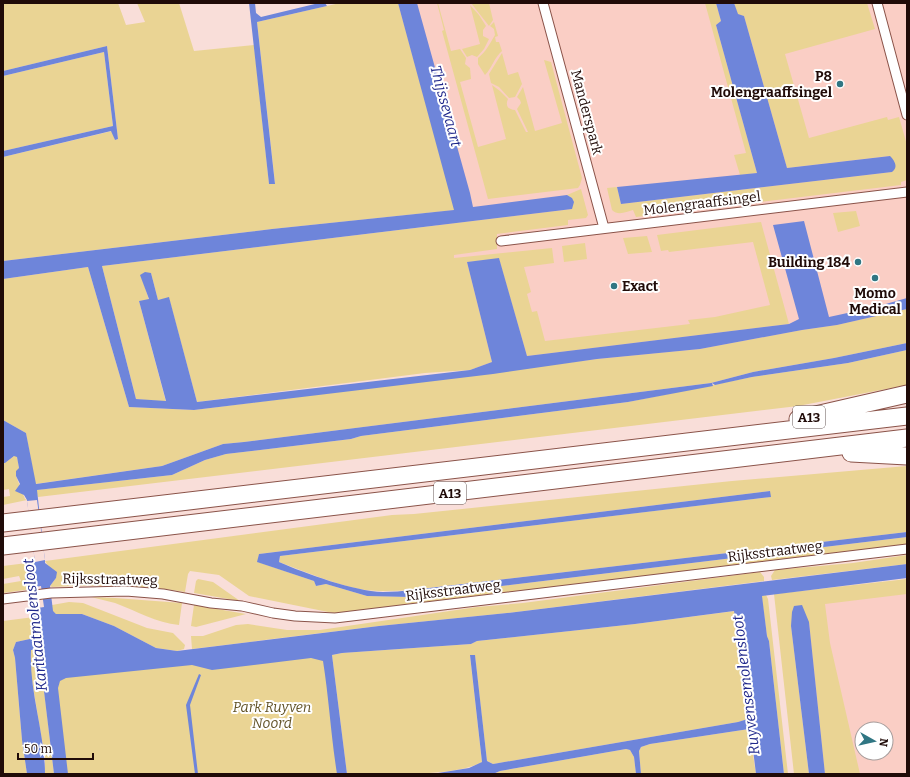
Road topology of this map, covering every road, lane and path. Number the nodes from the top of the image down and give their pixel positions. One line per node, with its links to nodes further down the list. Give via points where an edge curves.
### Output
1 (543, 3): 5 (street, Manderspark)
2 (877, 3): 3 (street)
3 (907, 115)
4 (907, 192): 5 (street, Molengraaffsingel)
5 (604, 228): 6 (street, Molengraaffsingel)
6 (501, 241)
7 (907, 394): 10 (highway, A13)
8 (907, 416): 10 (highway, A13)
9 (907, 438): 11 (highway, A13)
10 (711, 439): 13 (highway, A13)
11 (808, 450): 12 (highway, A13); 14 (highway, A13)
12 (907, 456)
13 (3, 523)
14 (3, 546)
15 (907, 549): 16 (street, Rijksstraatweg, via 335,618 295,616 144,592 46,594)
16 (3, 599)

